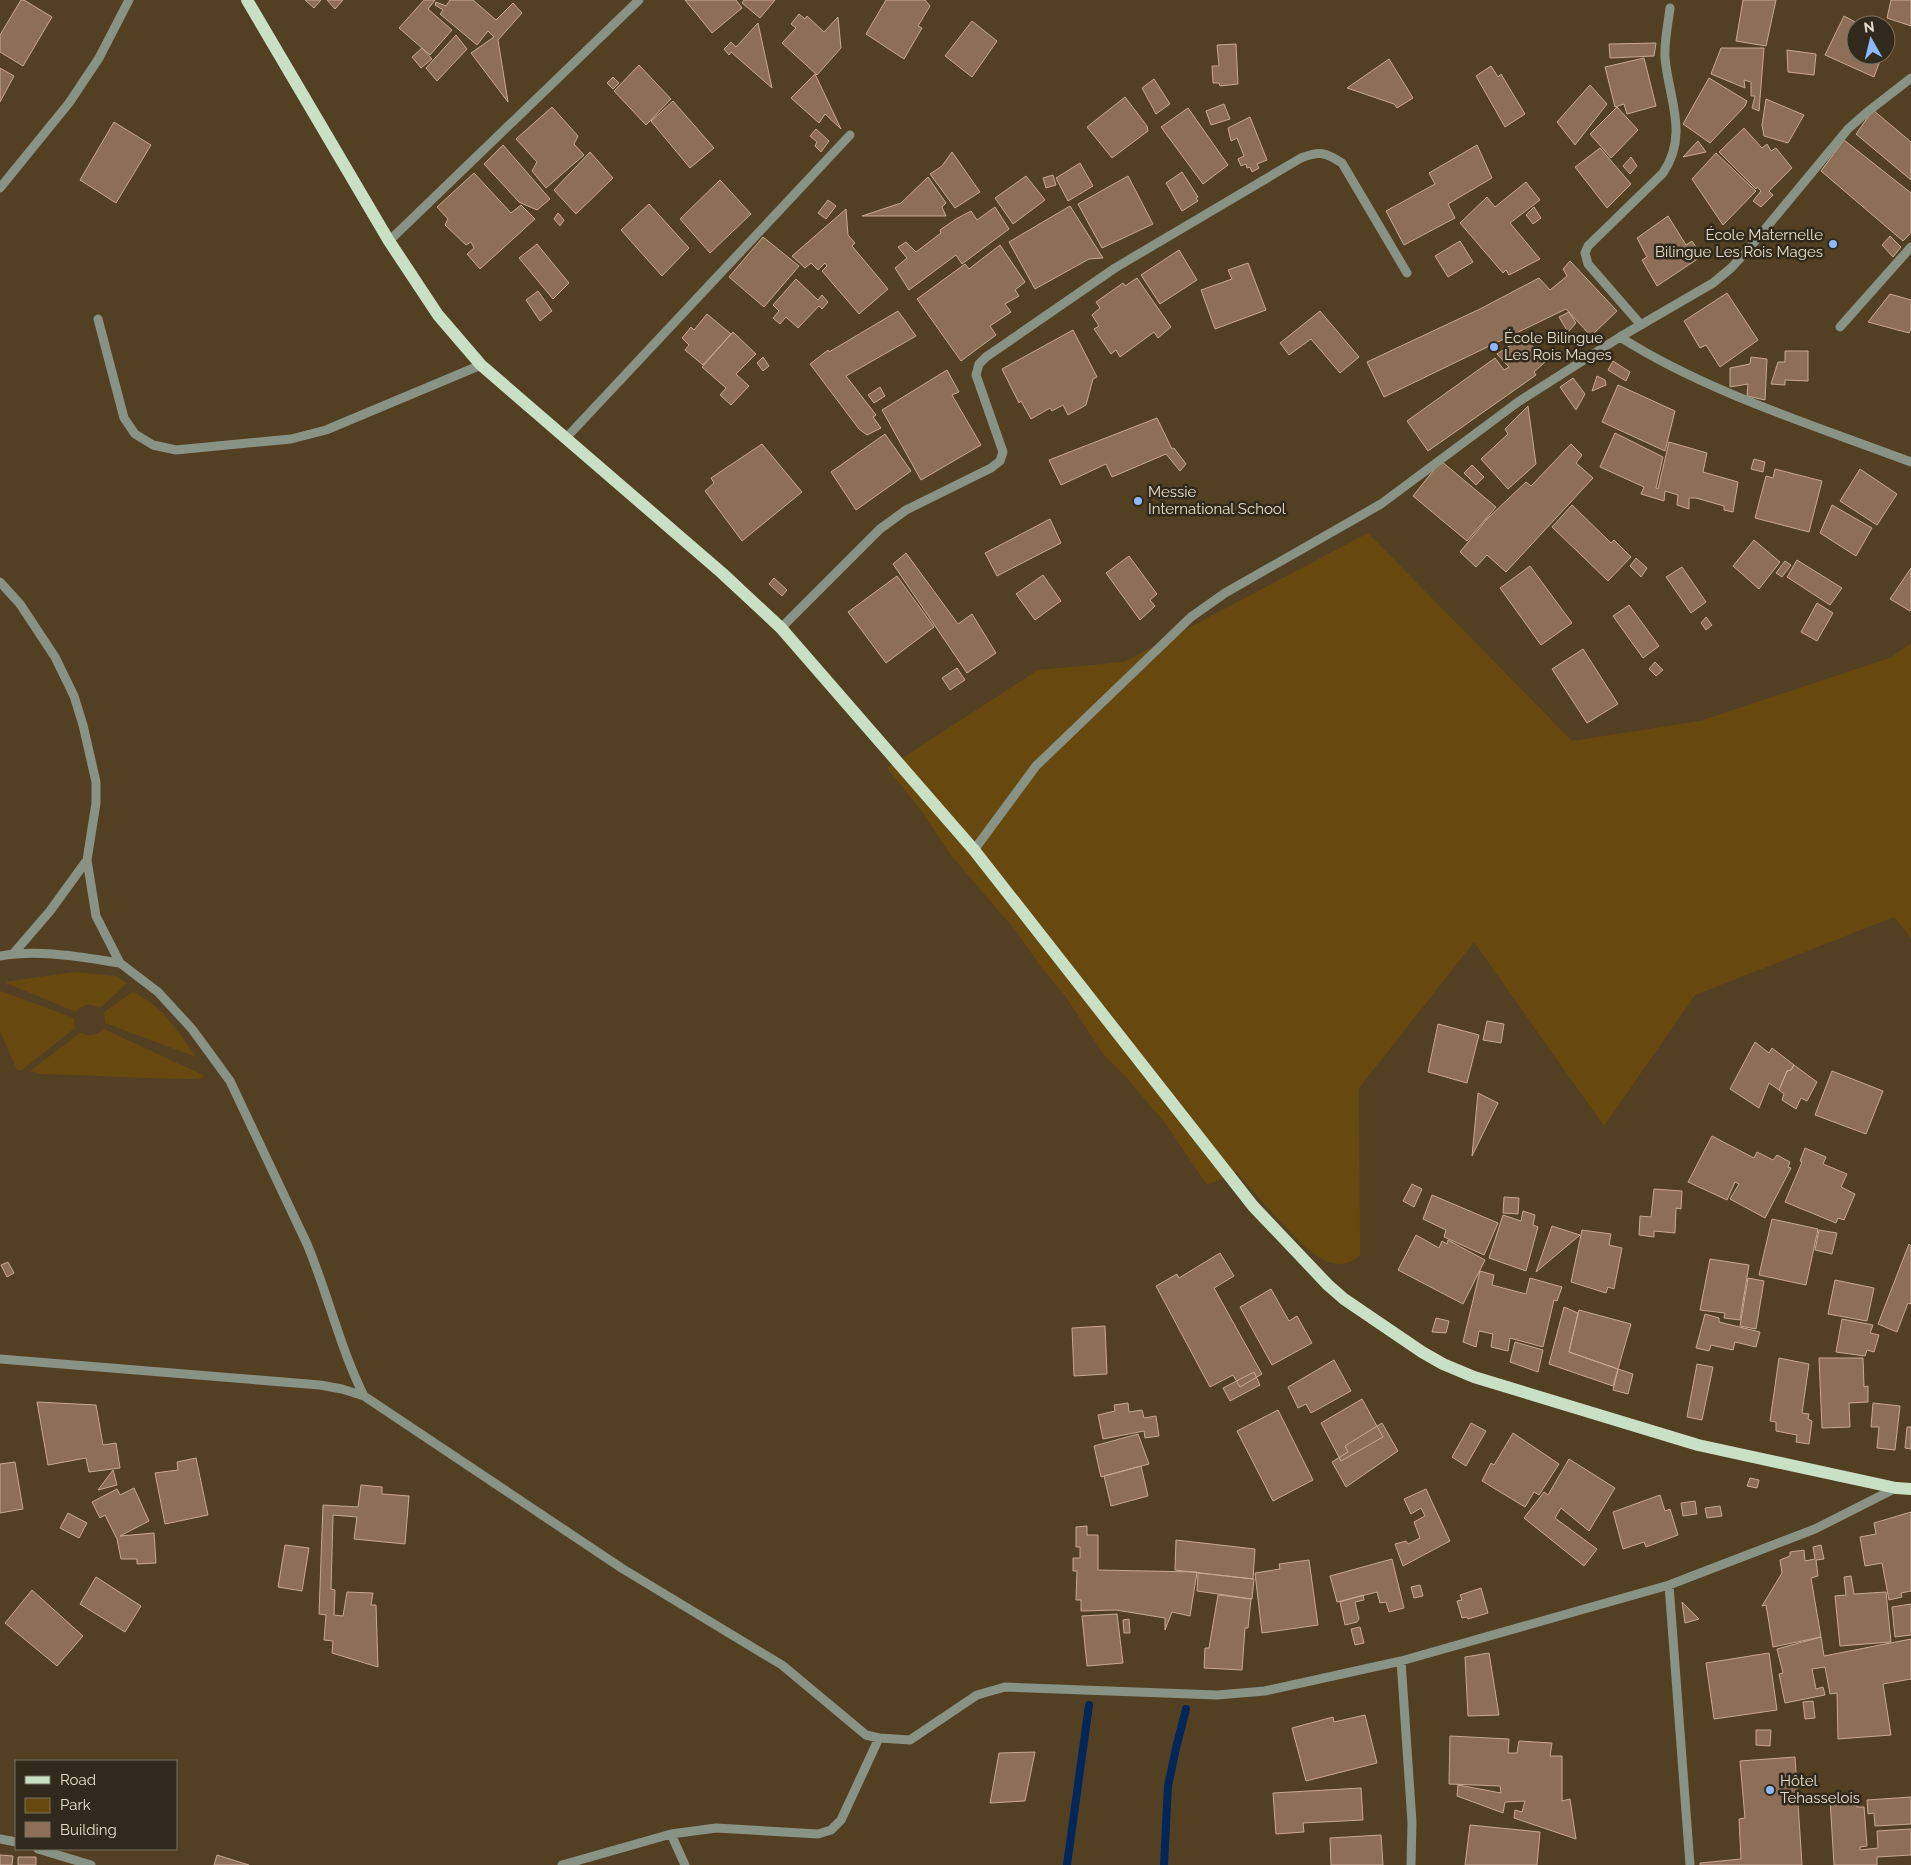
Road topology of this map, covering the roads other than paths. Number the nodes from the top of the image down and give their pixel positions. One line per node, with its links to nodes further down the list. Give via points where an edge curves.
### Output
1 (130, 0): 7 (street, via 69,103)
2 (247, 0): 8 (main road)
3 (639, 0): 8 (street)
4 (1670, 8): 12 (street, via 1665,57 1677,128 1672,161 1663,174 1588,246 1585,253 1588,264)
5 (1911, 78): 12 (street, via 1848,129 1731,268 1713,283)
6 (850, 135): 16 (street)
7 (0, 188)
8 (389, 241): 15 (main road, via 438,316)
9 (1911, 248): 13 (street)
10 (1406, 273): 19 (street, via 1342,163 1328,154 1314,153 1301,158 1116,268 979,364 976,375 1003,452 1000,461 906,510 880,529)
11 (98, 319): 15 (street, via 124,418 135,434 153,445 176,450 291,439 326,430)
12 (1641, 325): 14 (street)
13 (1840, 327)
14 (1620, 337): 17 (street, via 1647,355 1740,398); 20 (street, via 1518,402 1381,504 1225,593 1191,617 1036,766)
15 (481, 365): 16 (main road)
16 (566, 438): 19 (main road)
17 (1911, 462)
18 (0, 582): 21 (street, via 20,604 56,657 74,696 96,782)
19 (781, 628): 20 (main road)
20 (974, 850): 27 (main road, via 1253,1206 1344,1299 1422,1352 1474,1376 1698,1445)
21 (87, 860): 22 (street); 24 (street, via 96,916)
22 (13, 954): 23 (street); 24 (street, via 62,955)
23 (0, 956)
24 (120, 963): 26 (street, via 163,998 192,1029 230,1080 307,1244 353,1375)
25 (0, 1359): 26 (street, via 320,1385)
26 (364, 1396): 31 (street, via 623,1569 782,1665 866,1735)
27 (1896, 1488): 28 (main road); 29 (street, via 1815,1529)
28 (1911, 1489)
29 (1669, 1585): 30 (street); 40 (street)
30 (1401, 1661): 31 (street, via 1242,1694 1197,1695 1005,1686 977,1694 910,1740); 39 (street, via 1412,1822)
31 (879, 1738): 32 (street, via 841,1820 831,1830 818,1834 716,1828)
32 (671, 1834): 37 (street); 38 (street)
33 (0, 1839): 34 (street)
34 (15, 1842)
35 (41, 1850): 36 (street)
36 (91, 1865)
37 (562, 1865)
38 (685, 1865)
39 (1411, 1865)
40 (1690, 1865)

